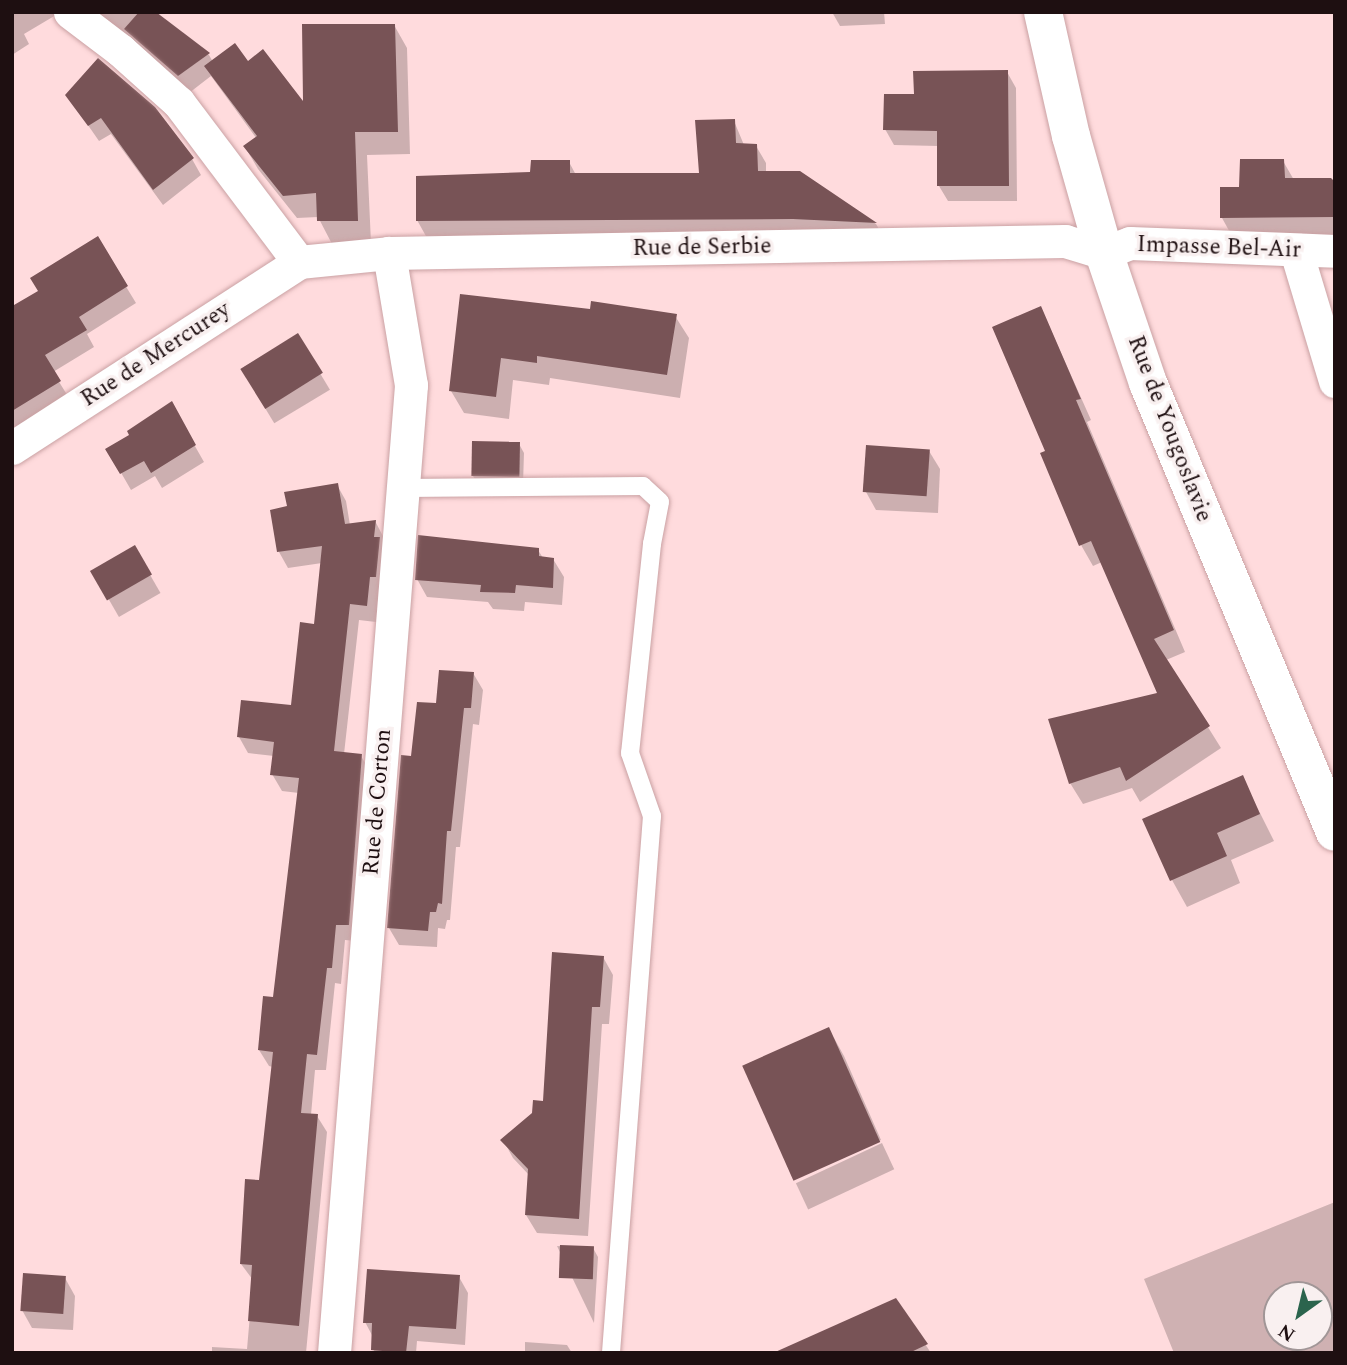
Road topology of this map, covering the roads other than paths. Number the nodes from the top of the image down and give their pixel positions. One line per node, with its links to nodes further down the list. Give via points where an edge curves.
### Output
1 (70, 12): 7 (street, via 179,103)
2 (1043, 12): 6 (main road, Rue de Yougoslavie, via 1070,136)
3 (1296, 251): 4 (street, Impasse Bel-Air); 6 (street, Impasse Bel-Air, via 1130,243); 8 (street)
4 (1335, 251)
5 (389, 253): 6 (street, Rue de Serbie, via 1065,241); 7 (street, Rue de Serbie); 10 (street, Rue de Corton, via 411,385)
6 (1104, 253): 11 (main road, Rue de Yougoslavie, via 1148,383)
7 (299, 262): 9 (street, Rue de Mercurey)
8 (1335, 380)
9 (12, 448)
10 (403, 488): 12 (street, Rue de Corton); 13 (lane, via 643,486 660,502 630,753 652,816)
11 (1335, 832)
12 (334, 1353)
13 (611, 1353)

